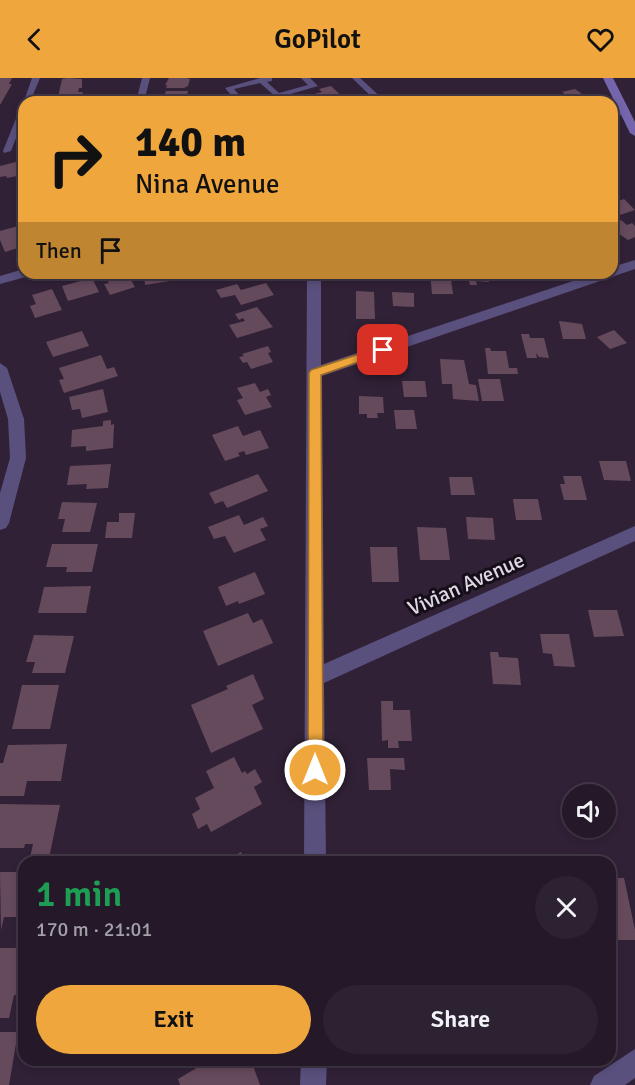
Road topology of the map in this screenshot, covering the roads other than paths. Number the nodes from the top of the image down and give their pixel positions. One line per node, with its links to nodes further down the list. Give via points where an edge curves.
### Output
1 (36, 78): 8 (lane)
2 (146, 78): 9 (lane)
3 (271, 78): 7 (lane)
4 (305, 78): 7 (lane, via 314,86 277,96)
5 (356, 78): 11 (lane)
6 (608, 78): 12 (street)
7 (261, 80): 10 (lane, via 229,88)
8 (28, 96)
9 (142, 96)
10 (236, 96)
11 (376, 96)
12 (617, 96)
13 (618, 97): 14 (street)
14 (625, 111): 15 (street); 17 (street)
15 (618, 113)
16 (18, 124): 18 (lane)
17 (635, 133)
18 (8, 151)
19 (635, 264): 20 (street)
20 (618, 270)
21 (18, 275): 24 (street)
22 (314, 279): 26 (street)
23 (593, 279): 26 (street)
24 (0, 280)
25 (0, 368): 27 (street, via 16,419 18,458)
26 (315, 373): 30 (street)
27 (3, 506): 28 (street)
28 (0, 524)
29 (635, 533): 30 (street, Vivian Avenue)
30 (316, 677): 31 (street)
31 (315, 856)
32 (635, 1062): 35 (street)
33 (314, 1066): 34 (street)
34 (314, 1085)
35 (603, 1085)

